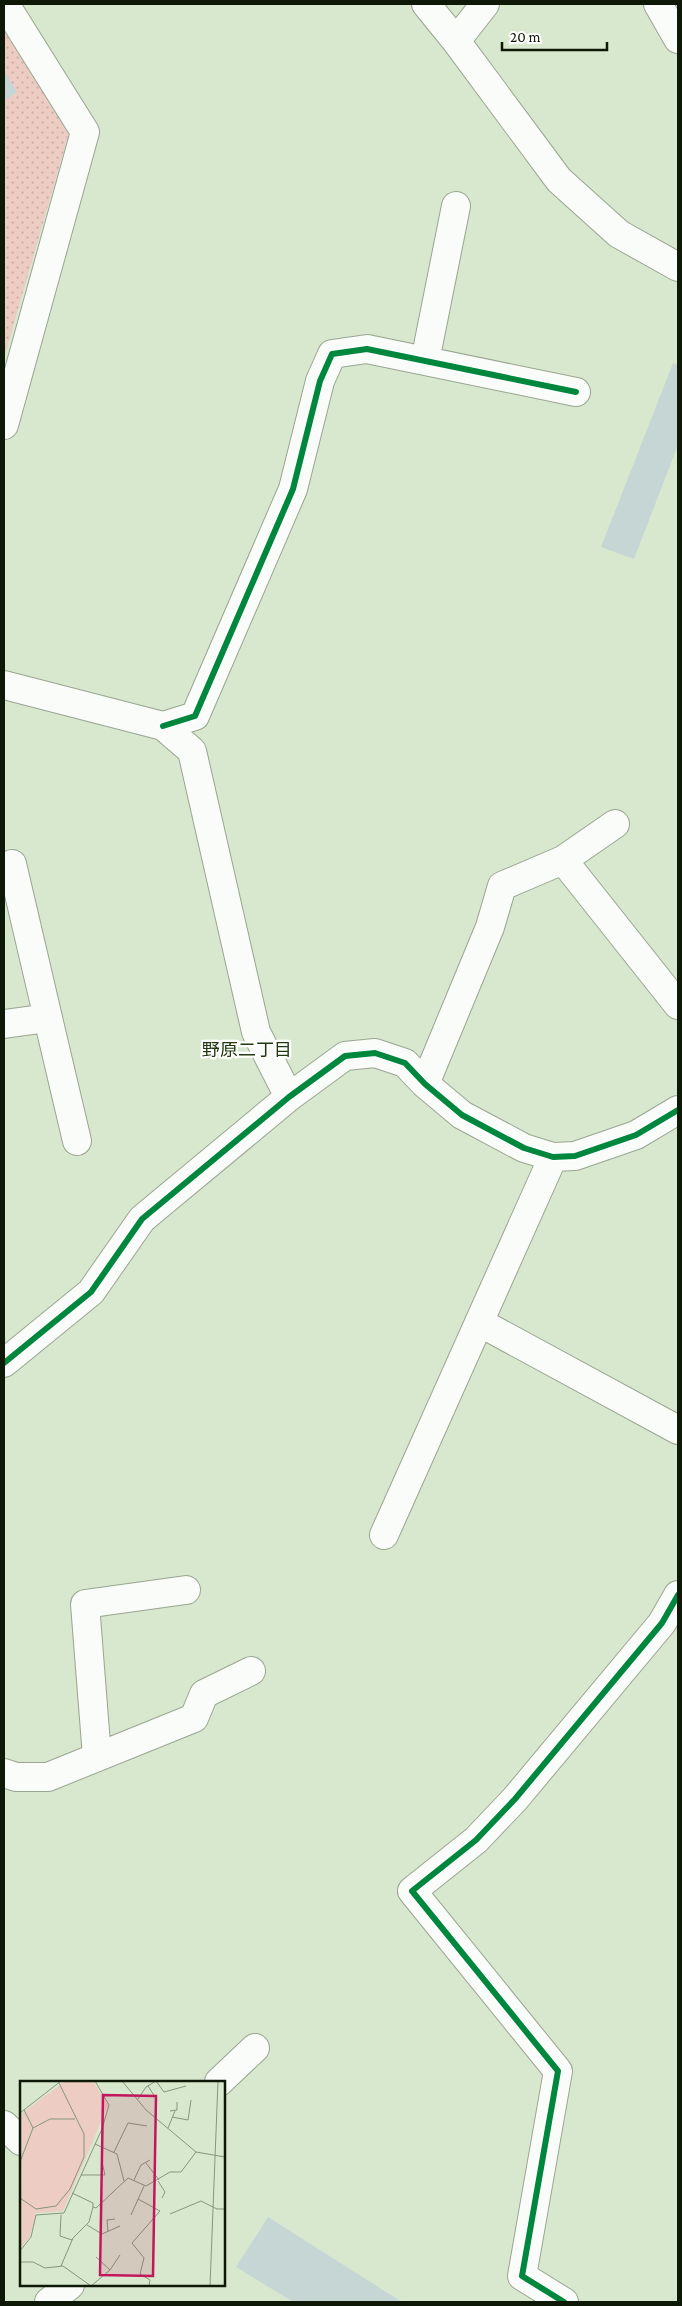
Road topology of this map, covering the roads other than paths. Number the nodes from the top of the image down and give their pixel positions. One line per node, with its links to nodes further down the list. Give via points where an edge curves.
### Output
1 (5, 4): 11 (street, via 85,132)
2 (426, 4): 6 (street)
3 (484, 4): 6 (street)
4 (658, 4): 5 (street)
5 (678, 39)
6 (456, 41): 8 (street, via 559,180 619,234)
7 (456, 206): 9 (street)
8 (678, 267)
9 (425, 361): 10 (street); 13 (street, via 367,349 332,354 320,381 293,489 195,716)
10 (576, 392)
11 (4, 425)
12 (4, 685): 13 (street)
13 (163, 726): 21 (street, via 192,751 256,1032)
14 (615, 824): 15 (street)
15 (564, 860): 17 (street); 20 (street, via 502,886 490,926)
16 (12, 864): 18 (street)
17 (678, 1005)
18 (48, 1018): 19 (street); 23 (street)
19 (4, 1024)
20 (425, 1084): 21 (street, via 405,1063 375,1053 345,1056); 24 (street, via 462,1115 524,1148)
21 (289, 1097): 26 (street, via 142,1219 91,1292)
22 (678, 1110): 24 (street, via 636,1135 575,1156)
23 (77, 1141)
24 (553, 1157): 25 (street)
25 (479, 1322): 27 (street); 28 (street)
26 (4, 1363)
27 (678, 1430)
28 (384, 1535)
29 (186, 1590): 32 (street, via 85,1604)
30 (678, 1595): 40 (street, via 662,1623 515,1799 476,1840 412,1891 558,2071 522,2276)
31 (251, 1671): 32 (street, via 204,1694 194,1718)
32 (97, 1757): 33 (street, via 48,1777 16,1777)
33 (4, 1773)
34 (255, 2048): 35 (street)
35 (220, 2081)
36 (4, 2125): 37 (street)
37 (20, 2140)
38 (69, 2286): 39 (street)
39 (49, 2302)
40 (564, 2302)

